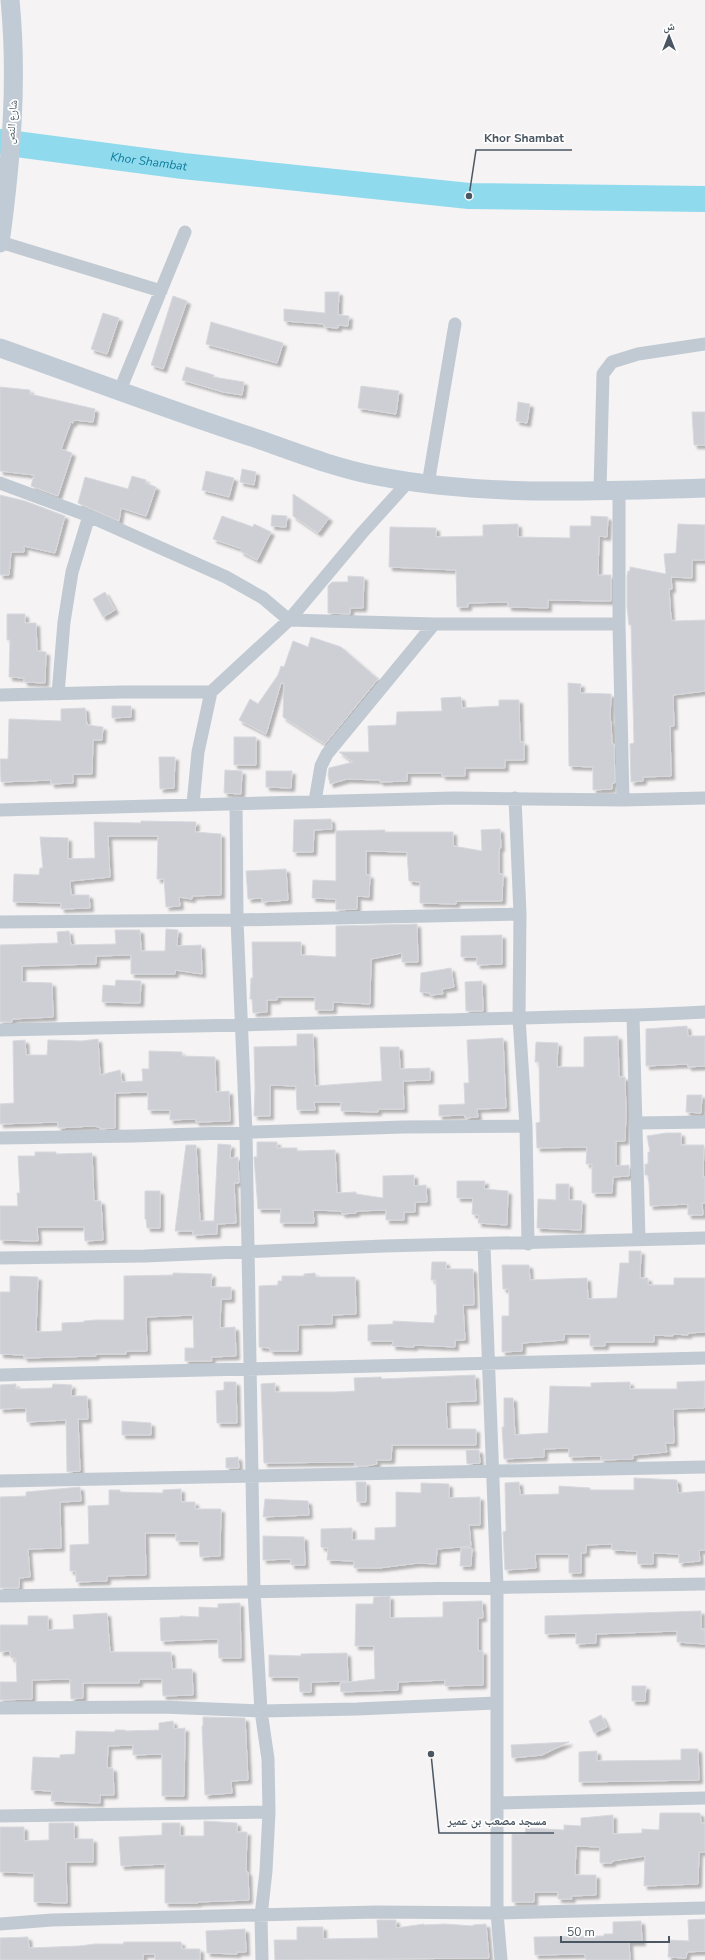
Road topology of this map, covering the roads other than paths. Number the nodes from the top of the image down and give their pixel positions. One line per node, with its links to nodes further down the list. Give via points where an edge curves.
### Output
1 (10, 0): 3 (street, شارع النص, via 14,96)
2 (185, 232): 4 (street)
3 (0, 243): 4 (street)
4 (161, 291): 8 (street)
5 (455, 324): 11 (street)
6 (705, 344): 13 (street, via 638,354 612,362 603,374)
7 (0, 348): 8 (street)
8 (120, 390): 9 (street, via 208,423 343,468)
9 (409, 481): 11 (street); 16 (street)
10 (0, 483): 15 (street)
11 (428, 484): 13 (street, via 463,488)
12 (705, 488): 14 (street)
13 (600, 490): 14 (street)
14 (619, 490): 18 (street)
15 (89, 516): 16 (street, via 226,577 263,598); 20 (street, via 72,572 64,622)
16 (289, 620): 17 (street); 19 (street)
17 (434, 624): 18 (street); 25 (street, via 327,754 321,766)
18 (619, 624): 24 (street)
19 (211, 692): 20 (street); 27 (street, via 198,752)
20 (58, 694): 21 (street)
21 (0, 695)
22 (514, 798): 24 (street); 25 (street); 29 (street)
23 (705, 798): 24 (street)
24 (623, 800)
25 (316, 801): 26 (street)
26 (236, 803): 27 (street); 30 (street)
27 (193, 804): 28 (street)
28 (0, 810)
29 (520, 914): 30 (street); 34 (street)
30 (237, 920): 31 (street); 35 (street)
31 (0, 922)
32 (705, 1012): 33 (street)
33 (633, 1016): 34 (street); 38 (street)
34 (519, 1018): 35 (street); 39 (street)
35 (241, 1026): 36 (street); 40 (street)
36 (0, 1030)
37 (705, 1122): 38 (street)
38 (637, 1123): 43 (street)
39 (526, 1126): 40 (street, via 403,1127); 44 (street)
40 (246, 1133): 41 (street); 46 (street)
41 (0, 1138)
42 (705, 1238): 43 (street)
43 (639, 1239): 44 (street)
44 (528, 1244): 45 (street)
45 (484, 1245): 46 (street); 49 (street)
46 (248, 1251): 47 (street, via 145,1256); 50 (street)
47 (0, 1258)
48 (705, 1358): 49 (street)
49 (489, 1364): 50 (street); 53 (street)
50 (250, 1368): 51 (street); 54 (street)
51 (0, 1375)
52 (705, 1467): 53 (street)
53 (492, 1472): 54 (street); 57 (street)
54 (252, 1476): 55 (street); 58 (street)
55 (0, 1481)
56 (705, 1584): 57 (street)
57 (497, 1586): 58 (street); 60 (street)
58 (254, 1591): 59 (street); 62 (street)
59 (0, 1596)
60 (496, 1703): 62 (street); 64 (street)
61 (0, 1708): 62 (street, via 162,1707)
62 (261, 1711): 65 (street, via 268,1759)
63 (705, 1798): 64 (street)
64 (497, 1802): 68 (street)
65 (269, 1812): 66 (street); 69 (street)
66 (0, 1816)
67 (705, 1908): 68 (street)
68 (497, 1913): 69 (street, via 377,1912); 72 (street)
69 (261, 1916): 70 (street, via 52,1920); 71 (street)
70 (0, 1924)
71 (262, 1960)
72 (501, 1960)

